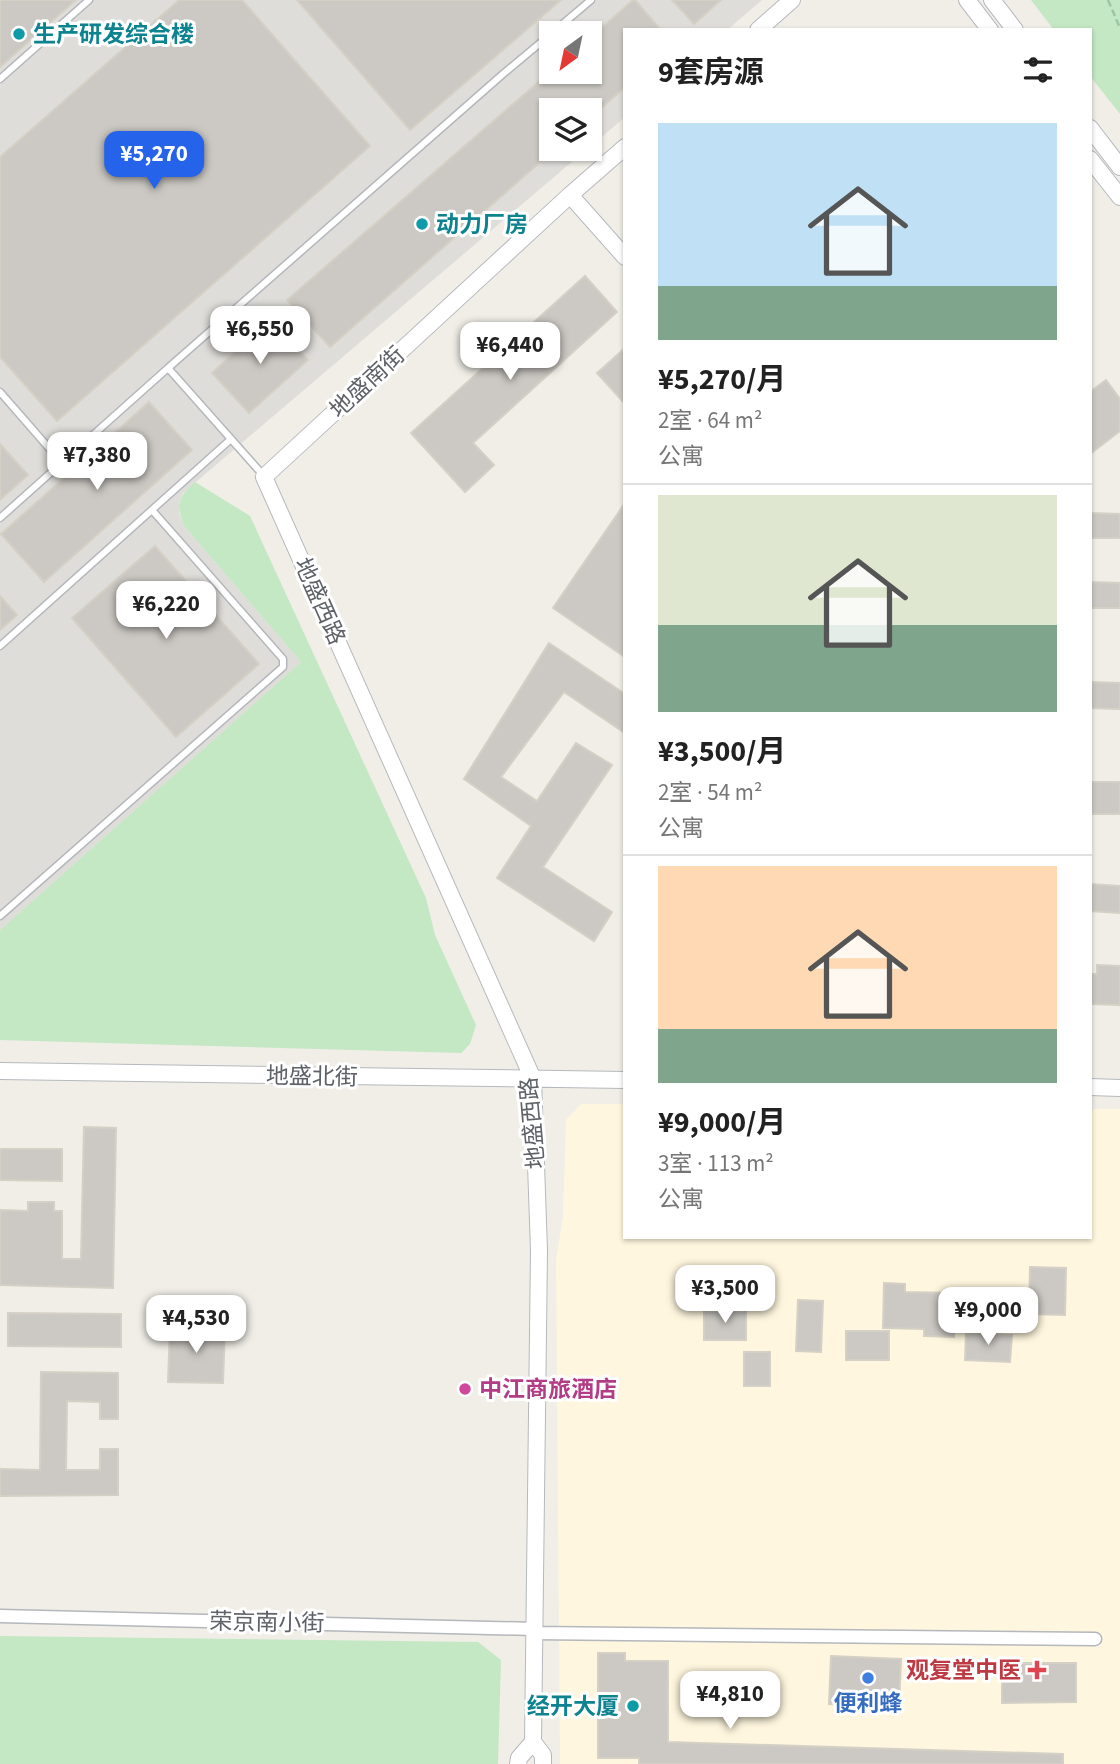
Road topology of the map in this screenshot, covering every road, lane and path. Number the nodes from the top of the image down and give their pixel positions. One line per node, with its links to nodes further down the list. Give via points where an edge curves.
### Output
1 (89, 0): 13 (lane)
2 (591, 0): 7 (lane)
3 (792, 0): 8 (street)
4 (967, 0): 9 (street)
5 (992, 0): 10 (street)
6 (1108, 0): 11 (path)
7 (566, 21)
8 (760, 28)
9 (988, 28)
10 (1013, 28)
11 (1120, 28)
12 (539, 43): 21 (lane)
13 (0, 79)
14 (1092, 131): 17 (street)
15 (623, 149): 18 (street, 地盛南街)
16 (1092, 162): 19 (street)
17 (1120, 167)
18 (570, 195): 20 (street); 25 (street, 地盛南街)
19 (1120, 197)
20 (623, 255)
21 (168, 368): 23 (lane); 24 (lane)
22 (0, 392): 24 (lane)
23 (231, 439): 25 (lane); 26 (lane)
24 (62, 463): 27 (lane)
25 (264, 477): 31 (street, 地盛西路)
26 (152, 510): 28 (lane); 29 (lane, via 283,659 283,667)
27 (0, 518)
28 (0, 646)
29 (0, 916)
30 (0, 1071): 31 (street, 地盛北街)
31 (533, 1079): 32 (street, 地盛北街); 36 (street, 地盛西路, via 539,1250)
32 (623, 1080)
33 (1092, 1087): 34 (street)
34 (1120, 1088)
35 (0, 1616): 36 (street, 荣京南小街)
36 (534, 1631): 37 (street, 荣京南小街); 38 (street, 地盛西路)
37 (1095, 1639)
38 (533, 1742): 39 (street); 40 (street, 地盛西路)
39 (519, 1764)
40 (543, 1764)

